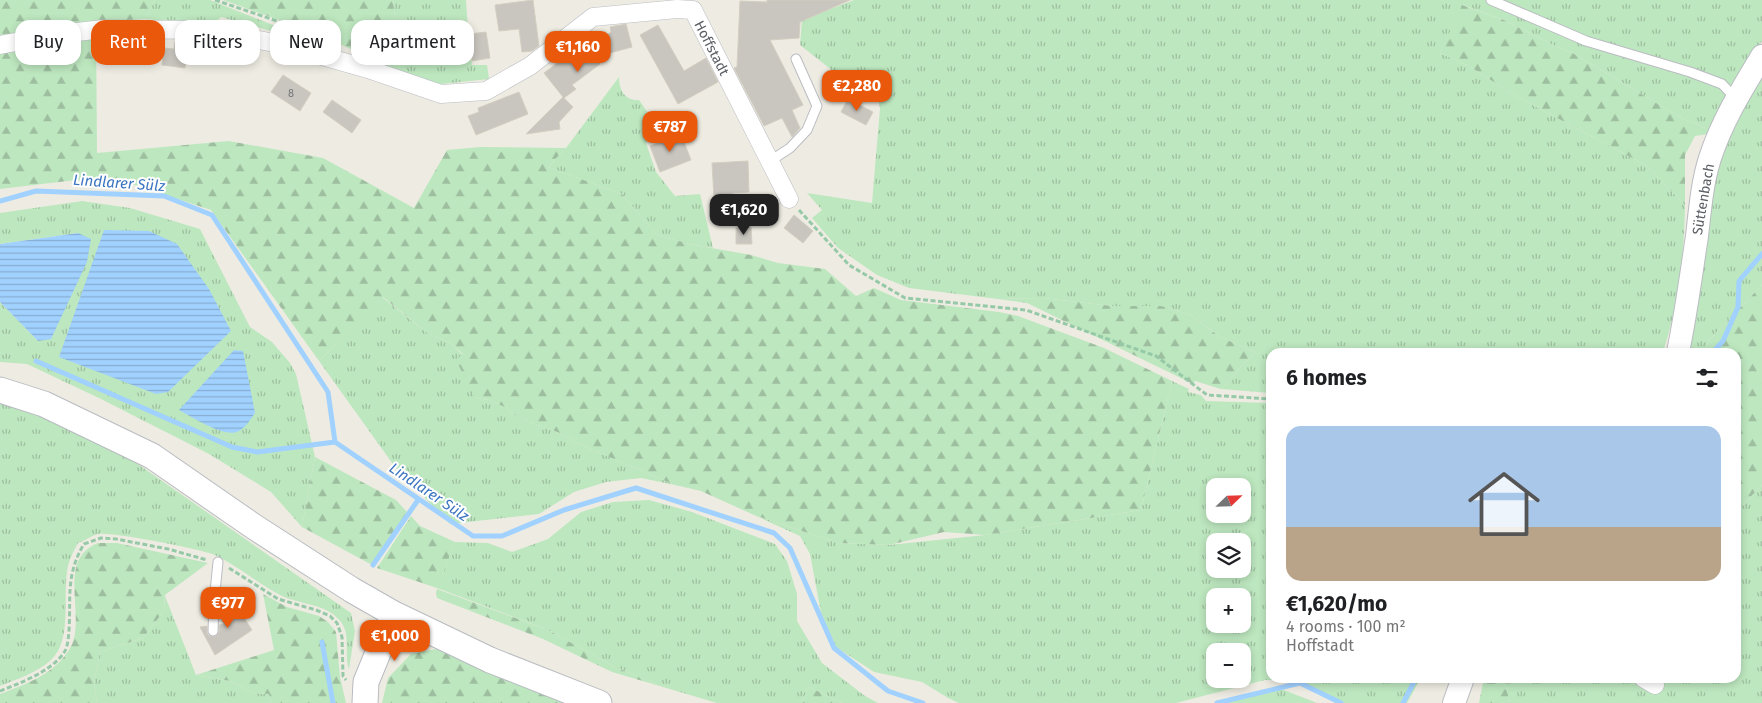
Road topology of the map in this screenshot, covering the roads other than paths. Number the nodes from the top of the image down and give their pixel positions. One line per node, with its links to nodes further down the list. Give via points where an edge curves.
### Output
1 (1491, 0): 5 (lane, via 1586,41 1722,84)
2 (0, 45): 6 (street, Hoffstadt, via 103,29 204,30 280,44 441,94 486,91 530,66 593,17 692,10)
3 (1762, 56): 5 (street, Süttenbach)
4 (796, 59): 6 (lane, via 816,106 807,130 790,148)
5 (1736, 99): 8 (street, Süttenbach, via 1720,132 1706,174)
6 (770, 161): 7 (street, Hoffstadt)
7 (789, 199)
8 (1679, 348)
9 (0, 390): 11 (main road, via 44,404 152,456 352,590)
10 (218, 562): 12 (lane)
11 (394, 614): 14 (main road, via 366,682); 15 (main road, via 490,660)
12 (214, 630)
13 (1462, 683): 16 (street)
14 (365, 703)
15 (599, 703)
16 (1454, 703)

